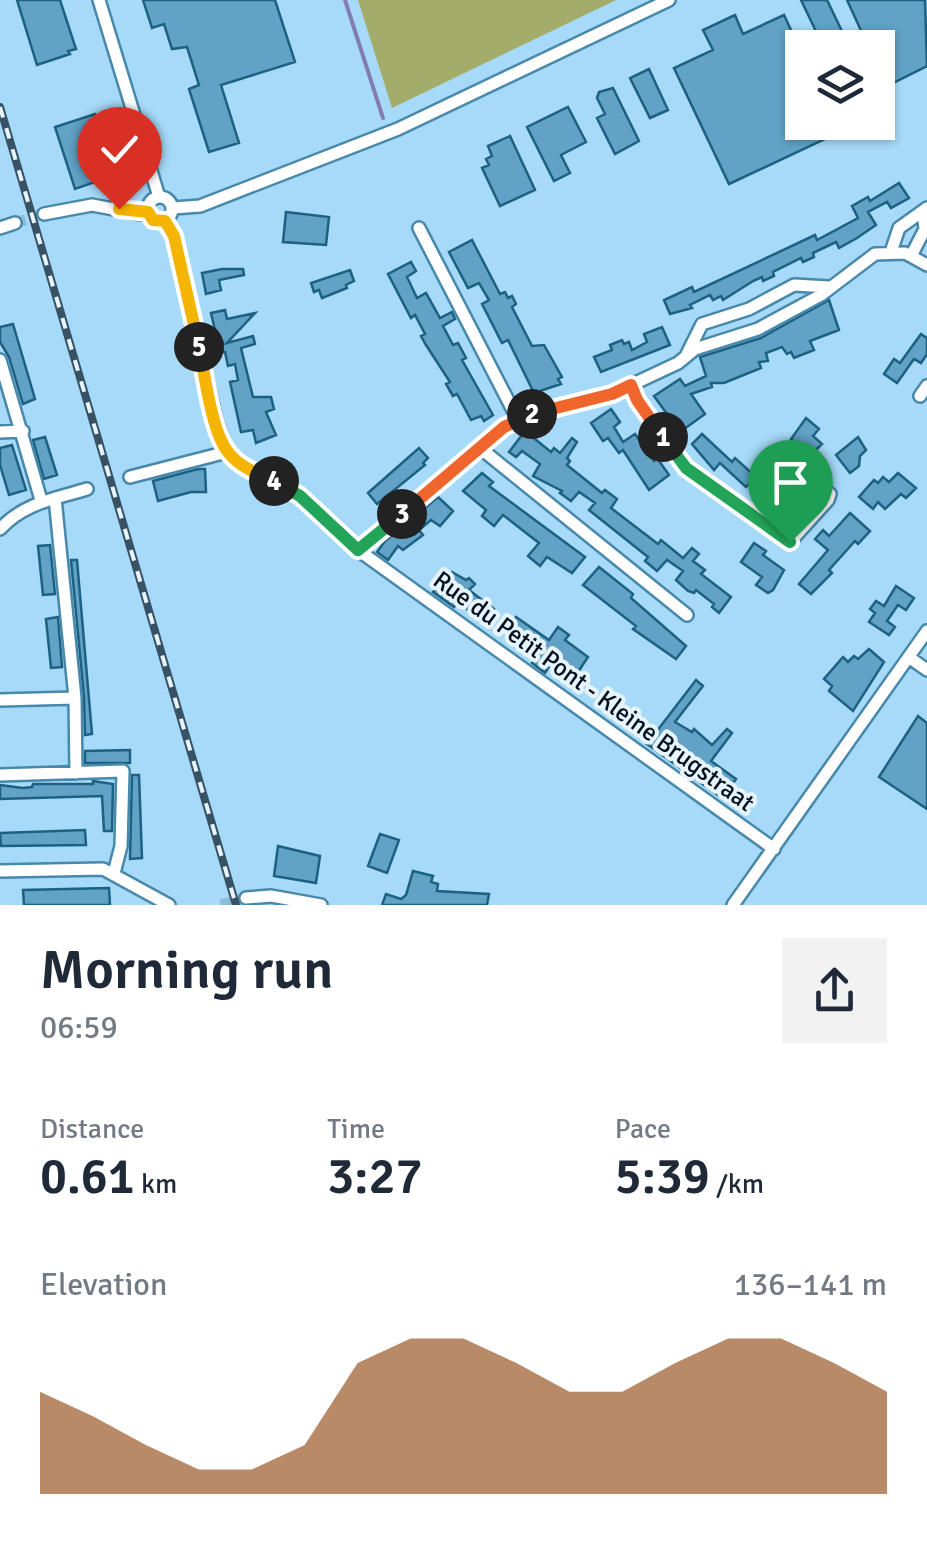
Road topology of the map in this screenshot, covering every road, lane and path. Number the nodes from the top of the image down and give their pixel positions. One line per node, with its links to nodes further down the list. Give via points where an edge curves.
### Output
1 (100, 0): 3 (street)
2 (669, 0): 4 (street, via 398,129 200,206)
3 (159, 197): 4 (street); 6 (street)
4 (173, 208): 8 (street)
5 (925, 210): 12 (street, via 898,228); 13 (street, via 925,229)
6 (148, 212): 7 (street, via 92,205); 8 (street)
7 (44, 214)
8 (165, 221): 29 (street)
9 (15, 224): 10 (street)
10 (0, 228)
11 (418, 228): 25 (street)
12 (891, 252): 13 (street); 16 (street, via 866,258)
13 (912, 256): 14 (street)
14 (927, 265)
15 (797, 284): 16 (street); 17 (street); 18 (street)
16 (829, 287): 17 (street)
17 (804, 304): 20 (street)
18 (750, 309): 19 (street); 20 (street)
19 (697, 329): 21 (street); 22 (street)
20 (758, 329): 21 (street)
21 (708, 344): 22 (street)
22 (687, 354): 24 (street)
23 (0, 360): 26 (street)
24 (631, 385): 25 (street); 34 (street, via 686,468)
25 (517, 418): 28 (street)
26 (23, 431): 27 (street); 33 (street)
27 (0, 432)
28 (480, 448): 36 (street); 37 (street)
29 (227, 452): 30 (street); 36 (street, Rue du Petit Pont - Kleine Brugstraat, via 300,496)
30 (130, 476)
31 (87, 489): 32 (street)
32 (55, 498): 33 (street); 41 (street)
33 (41, 500): 35 (street)
34 (763, 522): 34 (street, via 790,542 828,500 828,489 815,489)
35 (0, 529)
36 (358, 550): 45 (street, Rue du Petit Pont - Kleine Brugstraat)
37 (687, 615)
38 (927, 631): 39 (street)
39 (910, 658): 40 (street); 45 (street)
40 (927, 670)
41 (75, 698): 42 (street); 43 (street)
42 (0, 700)
43 (76, 773): 44 (street); 47 (street, via 123,772)
44 (0, 775)
45 (774, 850): 52 (street)
46 (0, 870): 47 (street, via 86,867)
47 (114, 873): 50 (street)
48 (246, 898): 49 (street)
49 (272, 900): 51 (street)
50 (168, 905)
51 (321, 905)
52 (733, 905)

